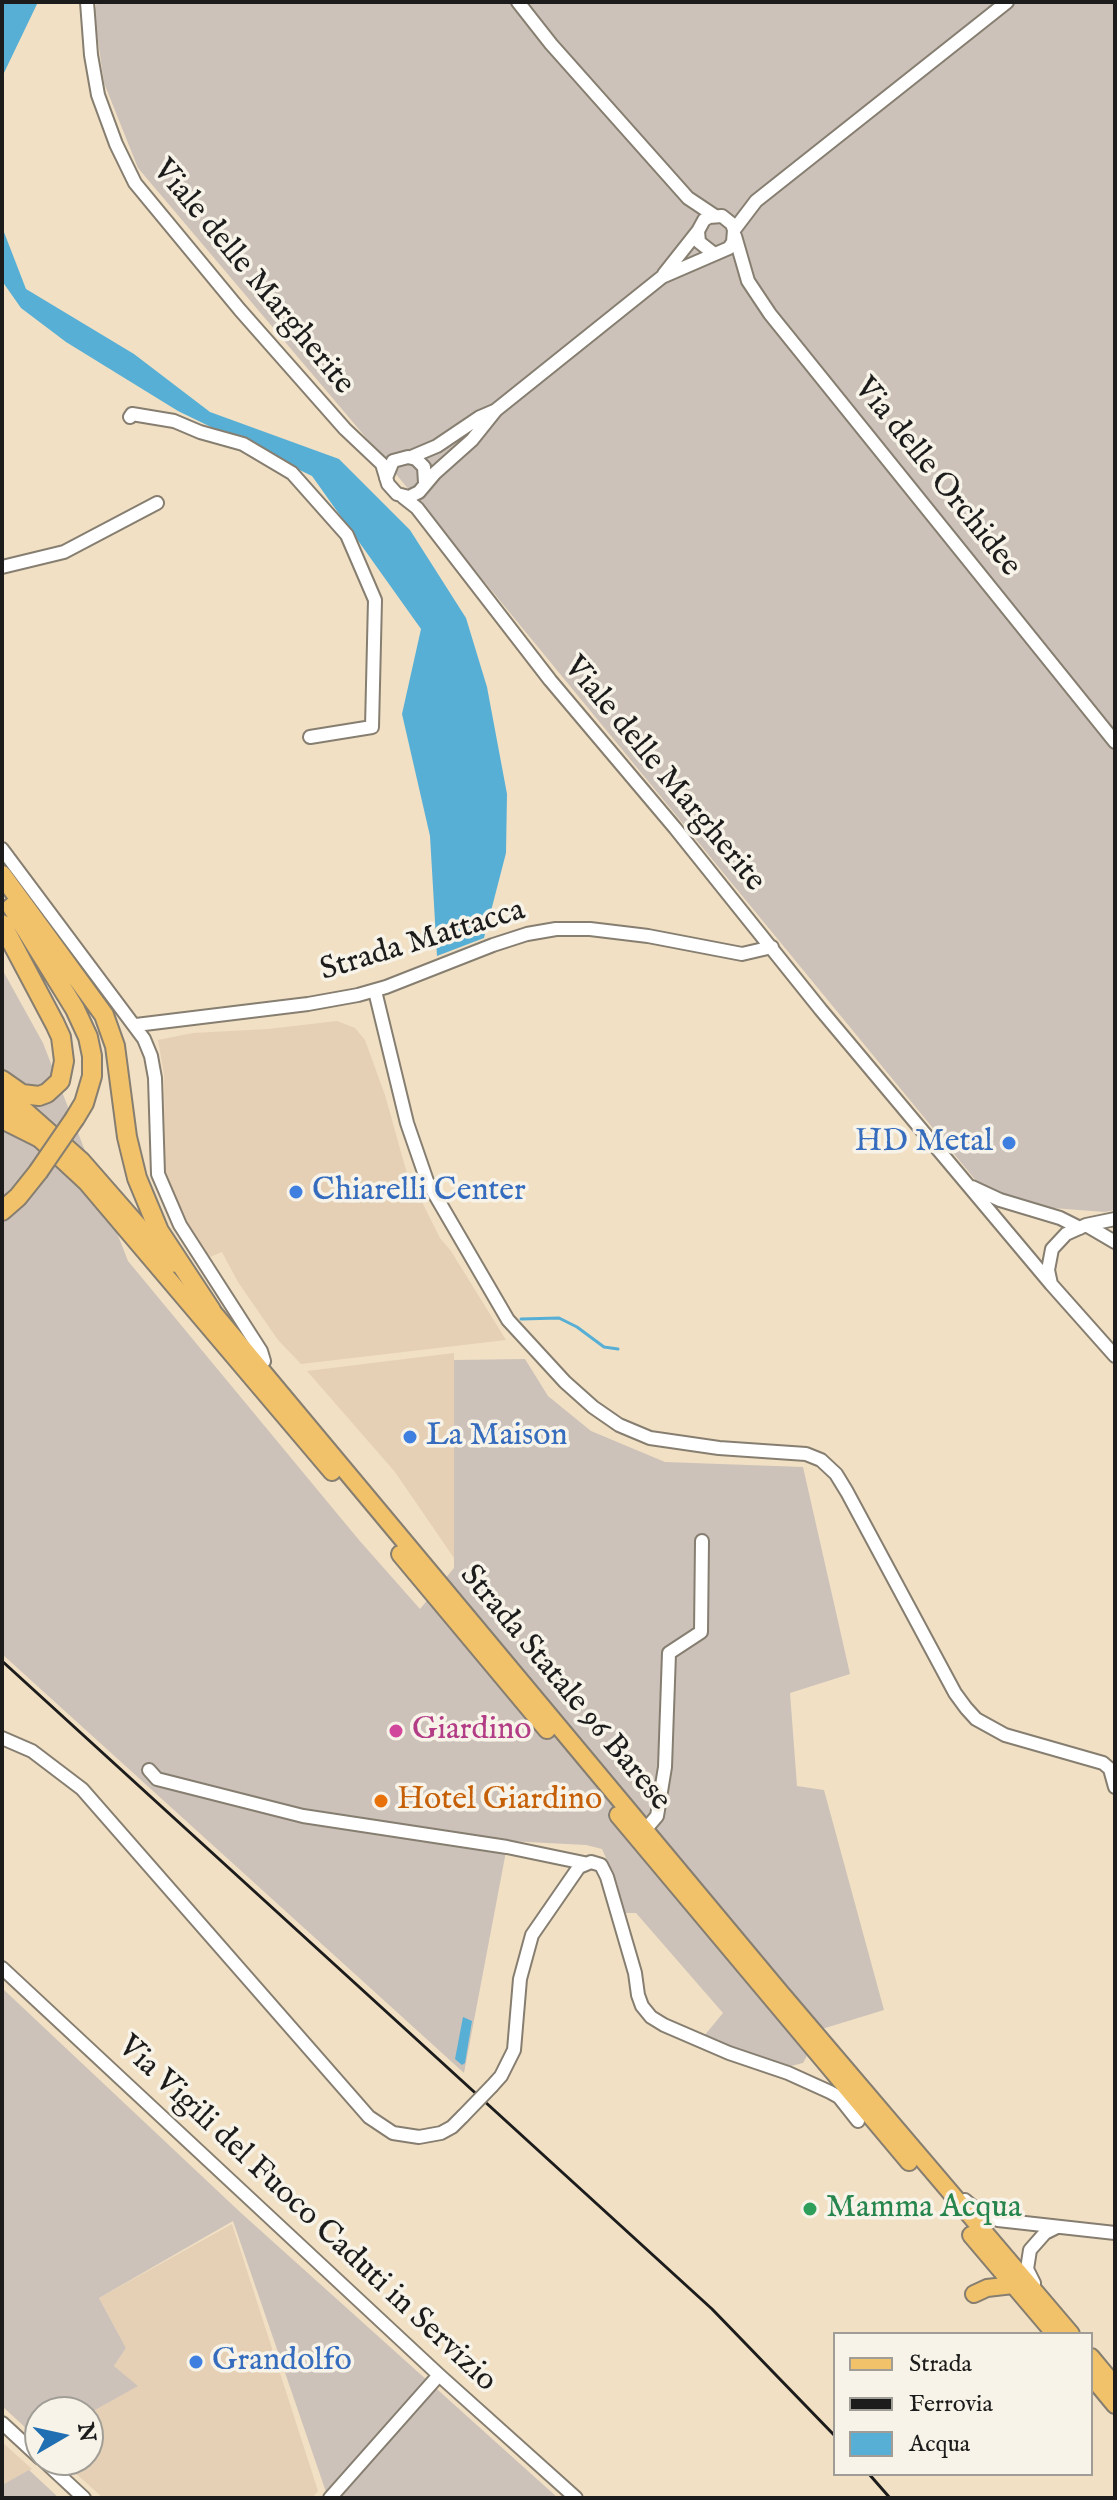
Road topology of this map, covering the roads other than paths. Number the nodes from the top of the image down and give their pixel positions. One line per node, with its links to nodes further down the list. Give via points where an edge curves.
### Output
1 (87, 2): 12 (street, Viale delle Margherite, via 98,95 135,183 240,310)
2 (518, 2): 5 (street, Via delle Orchidee, via 688,198)
3 (1007, 2): 4 (street)
4 (756, 201): 5 (street); 7 (street)
5 (718, 216): 6 (street, via 704,220); 7 (street, Via delle Orchidee, via 732,224)
6 (698, 231): 8 (street, via 699,242); 9 (street)
7 (734, 233): 8 (street, via 729,248); 21 (street, Via delle Orchidee, via 748,281 770,314)
8 (713, 253): 9 (street)
9 (662, 277): 10 (street)
10 (496, 410): 13 (street); 15 (street)
11 (130, 417): 20 (street, via 174,421 243,444 292,473 347,535 375,600 372,727)
12 (367, 448): 13 (street); 14 (street, Viale delle Margherite, via 382,464)
13 (408, 457): 14 (street, via 393,461); 15 (street, via 424,467)
14 (386, 478): 16 (street, via 391,490)
15 (424, 486): 16 (street); 18 (street)
16 (403, 497): 18 (street, Viale delle Margherite)
17 (157, 503): 19 (street, via 64,552)
18 (435, 534): 26 (street, Viale delle Margherite)
19 (2, 567)
20 (310, 737)
21 (1115, 742)
22 (2, 849): 28 (street)
23 (2, 875): 40 (highway, via 104,1015 115,1046 137,1178 159,1231)
24 (2, 891): 35 (highway, bridge, via 75,1009 92,1056 88,1093 75,1118 38,1172)
25 (2, 924): 29 (highway, via 61,1037 64,1061 60,1081 39,1096 22,1094)
26 (772, 947): 27 (street, Strada Mattacca, via 742,954 648,936 556,929 493,945); 34 (street, Viale delle Margherite)
27 (375, 991): 28 (street, Strada Mattacca); 46 (street, via 427,1181 508,1320 565,1382 619,1425 650,1438 806,1454 821,1460 852,1500 966,1708 1005,1735 1103,1763)
28 (136, 1025): 42 (street, via 155,1078 158,1174 180,1225 261,1351 264,1361)
29 (2, 1080)
30 (2, 1090): 40 (main road, Strada Statale 96 Barese, via 99,1178)
31 (2, 1104): 33 (main road, Strada Statale 96 Barese)
32 (2, 1119): 33 (highway)
33 (42, 1139): 50 (main road, Strada Statale 96 Barese, via 160,1267)
34 (969, 1186): 37 (street); 39 (street, Viale delle Margherite)
35 (2, 1211)
36 (1115, 1219): 37 (street)
37 (1083, 1227): 38 (street); 39 (street, via 1066,1234 1052,1249)
38 (1115, 1242)
39 (1051, 1284): 41 (street, Viale delle Margherite)
40 (211, 1310): 42 (main road, Strada Statale 96 Barese)
41 (1115, 1356)
42 (257, 1366): 47 (main road, Strada Statale 96 Barese)
43 (702, 1541): 47 (street, via 701,1632 669,1653 665,1767 657,1816)
44 (2, 1738): 48 (street, bridge, via 32,1751 82,1789 369,2117 393,2133 441,2133 501,2076 514,2050 526,1948)
45 (149, 1770): 48 (street, via 157,1779 303,1816)
46 (1115, 1787)
47 (645, 1830): 53 (main road, Strada Statale 96 Barese)
48 (584, 1863): 51 (street, via 604,1870 638,1995 651,2017 830,2092)
49 (2, 1968): 62 (street, Via Vigili del Fuoco Caduti in Servizio)
50 (843, 2085): 51 (main road); 52 (main road, Strada Statale 96 Barese)
51 (848, 2107): 52 (main road)
52 (862, 2117): 56 (main road, Strada Statale 96 Barese)
53 (892, 2124): 54 (street, via 978,2211 998,2220); 59 (main road, Strada Statale 96 Barese)
54 (1058, 2227): 55 (street); 60 (street, via 1035,2242 1027,2269)
55 (1115, 2233)
56 (991, 2259): 57 (main road, Strada Statale 96 Barese); 57 (main road, via 974,2294)
57 (1013, 2285): 58 (main road, Strada Statale 96 Barese)
58 (1053, 2332)
59 (1070, 2332)
60 (1071, 2332)
61 (1093, 2359): 64 (main road)
62 (439, 2375): 70 (street); 71 (street, Via Vigili del Fuoco Caduti in Servizio)
63 (1093, 2378): 65 (main road)
64 (1115, 2386)
65 (1115, 2405)
66 (2, 2423): 67 (street)
67 (24, 2443)
68 (60, 2476): 69 (street)
69 (84, 2498)
70 (330, 2498)
71 (576, 2498)

